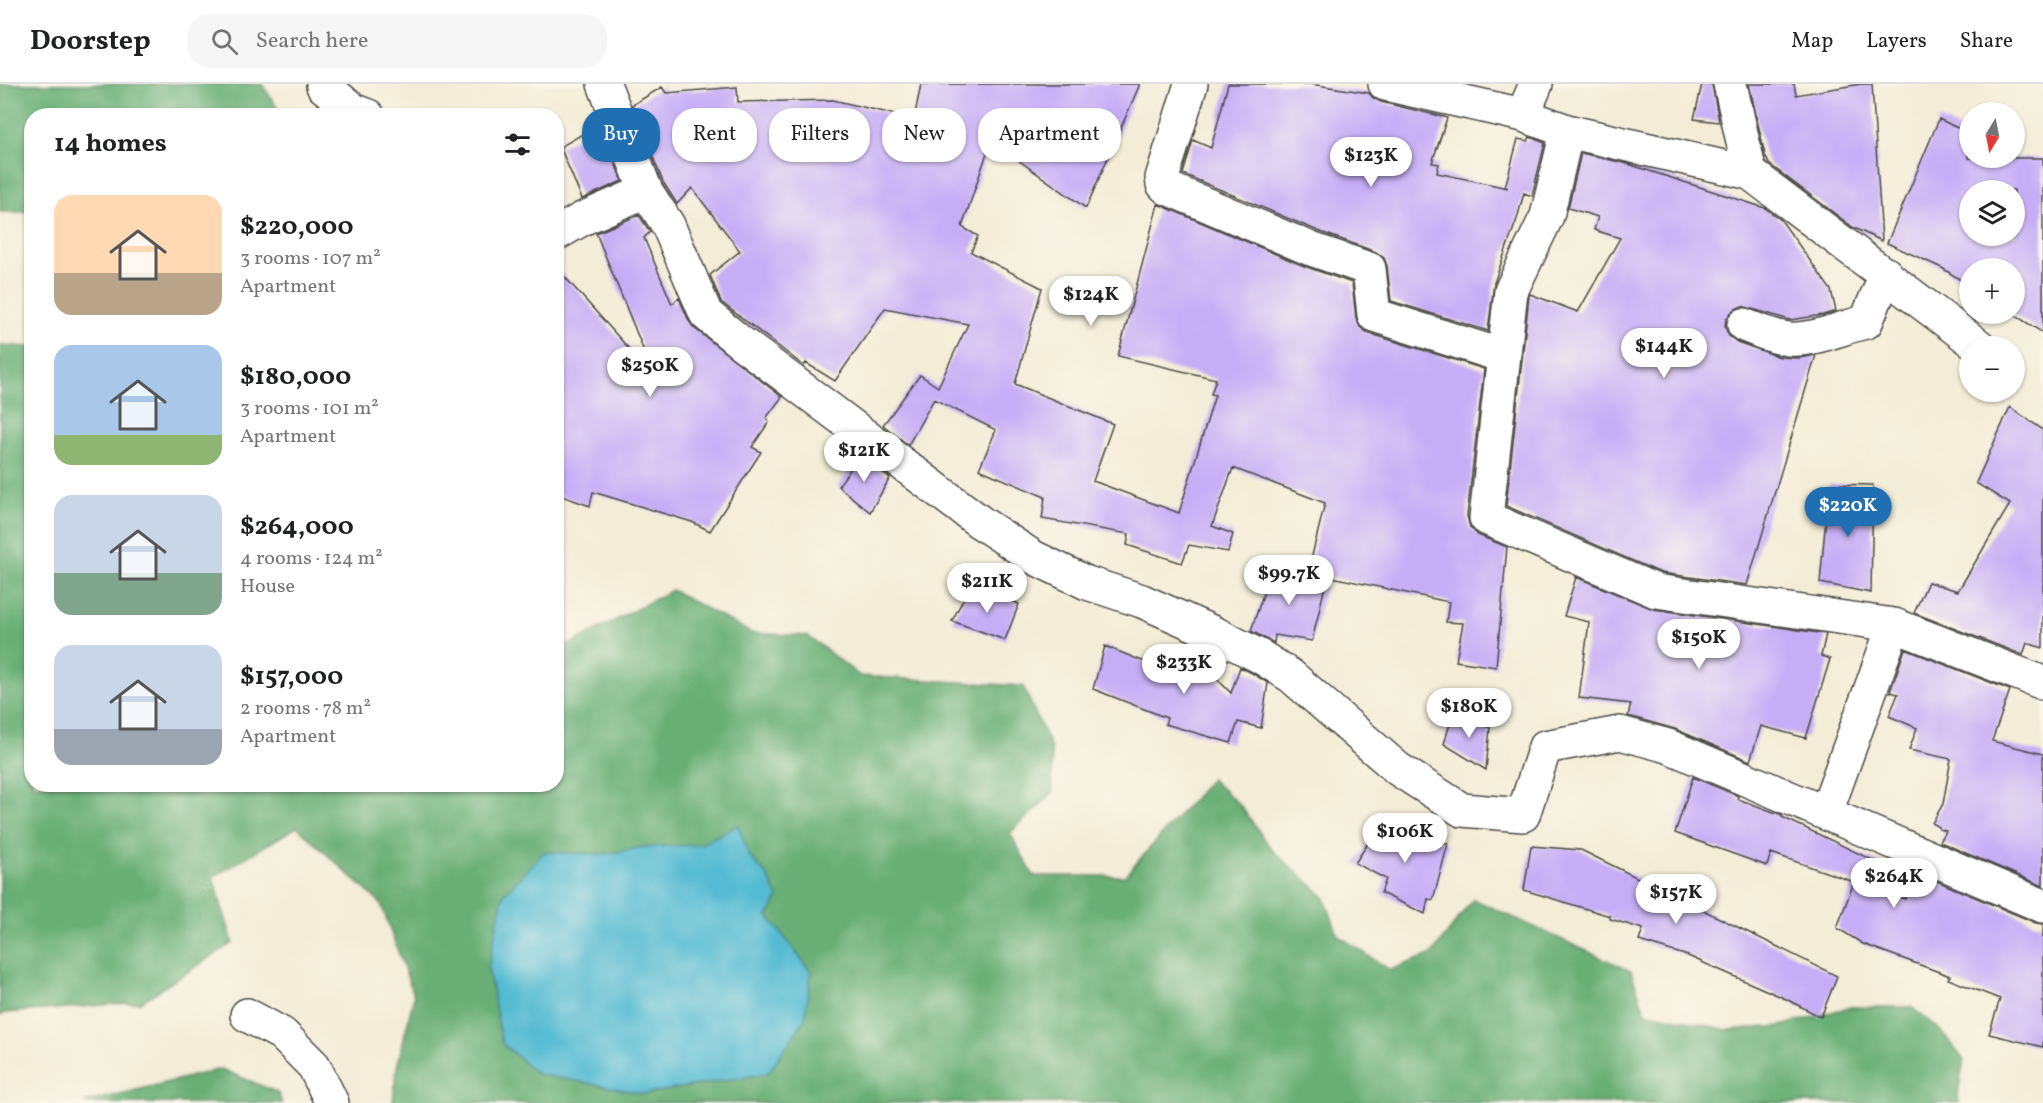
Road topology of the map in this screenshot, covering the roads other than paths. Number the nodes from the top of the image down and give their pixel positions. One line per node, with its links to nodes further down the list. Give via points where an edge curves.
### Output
1 (604, 84): 11 (street)
2 (1191, 84): 16 (street, via 1162,178 1167,188 1311,249 1369,269 1374,315)
3 (1385, 84): 8 (street)
4 (1536, 84): 8 (street)
5 (1730, 84): 10 (street)
6 (323, 86): 7 (street)
7 (352, 108)
8 (1523, 115): 9 (street)
9 (1567, 131): 10 (street); 16 (street, via 1547,216 1511,291)
10 (1750, 173): 13 (street)
11 (646, 191): 12 (street); 19 (street, via 668,225 706,314 740,342 1032,557 1087,583 1175,615 1261,657 1291,676 1398,769 1462,810 1523,815 1545,747 1620,733 1668,746)
12 (564, 229)
13 (1886, 274): 14 (street, via 1866,322 1809,338 1790,339); 15 (street)
14 (1744, 325)
15 (1966, 336)
16 (1503, 356): 17 (street, via 1486,518 1656,591)
17 (1894, 625): 18 (street); 19 (street)
18 (2043, 683)
19 (1826, 812): 20 (street)
20 (2043, 906)
21 (246, 1015): 22 (street, via 282,1034 314,1066)
22 (332, 1103)

